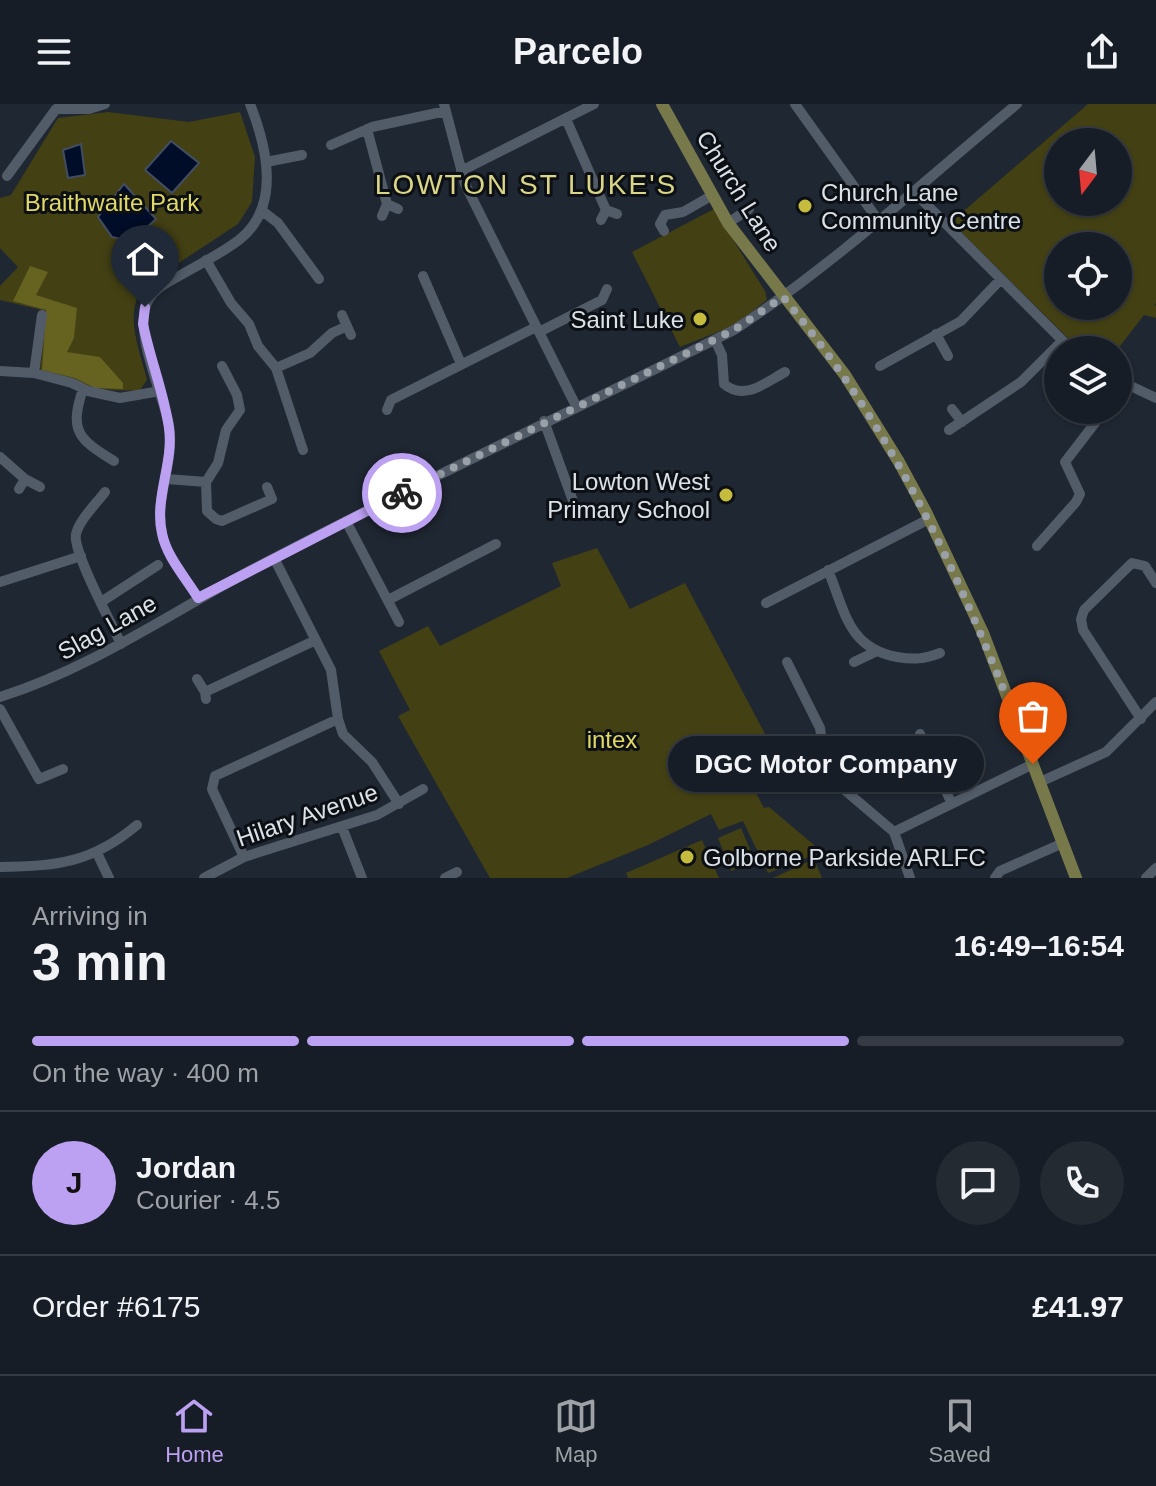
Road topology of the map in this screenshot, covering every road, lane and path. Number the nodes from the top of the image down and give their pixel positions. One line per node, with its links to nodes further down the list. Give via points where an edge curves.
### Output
1 (105, 104): 7 (street, via 89,109)
2 (250, 104): 13 (street)
3 (594, 104): 9 (street)
4 (662, 104): 17 (main road, Church Lane)
5 (795, 104): 22 (street)
6 (1017, 104): 16 (street, Slag Lane)
7 (55, 106): 15 (street)
8 (445, 107): 10 (street); 14 (street)
9 (566, 119): 14 (street); 20 (street)
10 (367, 129): 11 (street); 21 (street, via 392,206)
11 (331, 145)
12 (302, 155): 13 (street, via 290,163)
13 (266, 162): 19 (street)
14 (461, 171): 33 (street)
15 (7, 176)
16 (913, 191): 22 (street, Slag Lane); 28 (street)
17 (711, 196): 23 (main road, Church Lane); 24 (street, via 683,212 665,215)
18 (749, 209): 23 (street)
19 (261, 210): 25 (street, via 240,239); 27 (street, via 278,223)
20 (608, 215)
21 (382, 216)
22 (878, 220): 30 (street, Slag Lane)
23 (728, 223): 30 (main road, Church Lane)
24 (659, 229)
25 (206, 260): 42 (street); 48 (street, via 160,287 145,307 143,324)
26 (423, 276): 39 (street)
27 (319, 279)
28 (1001, 279): 34 (street, via 961,321); 35 (street)
29 (607, 289): 33 (street, via 602,300)
30 (783, 297): 36 (street, Slag Lane); 66 (main road, Church Lane, via 845,375)
31 (42, 315): 45 (street, via 44,334)
32 (342, 315): 42 (street, via 349,331 332,333 310,353)
33 (537, 330): 39 (street); 50 (street)
34 (936, 334): 37 (street); 41 (street)
35 (1057, 336)
36 (715, 340): 44 (street, via 724,384 733,391 744,392); 50 (street, Slag Lane)
37 (948, 356)
38 (1044, 359): 54 (street, via 1021,382)
39 (461, 364): 52 (street, via 391,400)
40 (222, 366): 61 (street, via 224,383 237,395 240,410 226,430 218,463)
41 (880, 366)
42 (276, 368): 57 (street, via 305,433)
43 (0, 371): 45 (street)
44 (785, 372)
45 (34, 373): 47 (street)
46 (1132, 387): 49 (street)
47 (83, 389): 48 (street, via 120,398); 58 (street, via 75,415 77,429 85,442)
48 (160, 391): 60 (street, via 169,426)
49 (1156, 398)
50 (576, 406): 53 (street, Slag Lane)
51 (952, 409): 54 (street)
52 (387, 410)
53 (544, 421): 65 (street); 67 (street, Slag Lane)
54 (962, 422): 56 (street)
55 (1094, 424): 69 (street, via 1065,462 1080,494)
56 (949, 430)
57 (303, 450)
58 (111, 455)
59 (0, 457): 62 (street, via 22,484)
60 (167, 479): 61 (street); 76 (street, via 161,532)
61 (206, 482): 63 (street, via 207,511 222,521 276,497)
62 (40, 487)
63 (267, 487)
64 (105, 492): 70 (street, via 102,506 76,532)
65 (573, 501)
66 (929, 519): 73 (street); 94 (main road, Church Lane)
67 (346, 521): 71 (street, Slag Lane); 77 (street)
68 (499, 544): 77 (street)
69 (1037, 546)
70 (81, 556): 74 (street); 78 (street)
71 (274, 558): 76 (street, Slag Lane); 81 (street)
72 (158, 565): 78 (street, via 140,570)
73 (828, 570): 79 (street); 83 (street, via 852,629)
74 (0, 582)
75 (1156, 583): 92 (street, via 1145,566 1132,563 1081,619)
76 (198, 598): 82 (street, Slag Lane)
77 (388, 600): 80 (street)
78 (101, 602): 82 (street)
79 (766, 603)
80 (399, 622)
81 (316, 640): 87 (street, via 205,695); 91 (street, via 331,670)
82 (121, 644): 88 (street, Slag Lane, via 55,678)
83 (875, 652): 84 (street, via 921,660); 86 (street)
84 (940, 653)
85 (787, 662): 102 (street, via 820,728 827,775)
86 (854, 662)
87 (197, 679)
88 (0, 697)
89 (1156, 702): 92 (street)
90 (0, 709): 95 (street, via 39,779)
91 (338, 719): 99 (street, via 343,734 372,762); 105 (street, via 215,776 212,789)
92 (1141, 719): 96 (street, via 1106,752)
93 (920, 734): 98 (street)
94 (1033, 764): 96 (main road, Church Lane); 98 (street)
95 (63, 769)
96 (1040, 782): 103 (main road, Church Lane)
97 (423, 789): 99 (street, Hilary Avenue)
98 (951, 802): 102 (street)
99 (399, 804): 101 (street, Hilary Avenue)
100 (137, 825): 104 (street)
101 (342, 827): 105 (street, Hilary Avenue); 112 (street)
102 (894, 832): 114 (street)
103 (1063, 843): 115 (street); 116 (main road, Church Lane)
104 (97, 853): 108 (street); 110 (street)
105 (244, 857): 111 (street, Hilary Avenue)
106 (0, 867): 108 (street)
107 (1156, 868): 117 (street)
108 (14, 872)
109 (457, 872): 113 (street)
110 (109, 878)
111 (204, 878)
112 (362, 878)
113 (445, 878)
114 (910, 878)
115 (995, 878)
116 (1076, 878)
117 (1146, 878)

